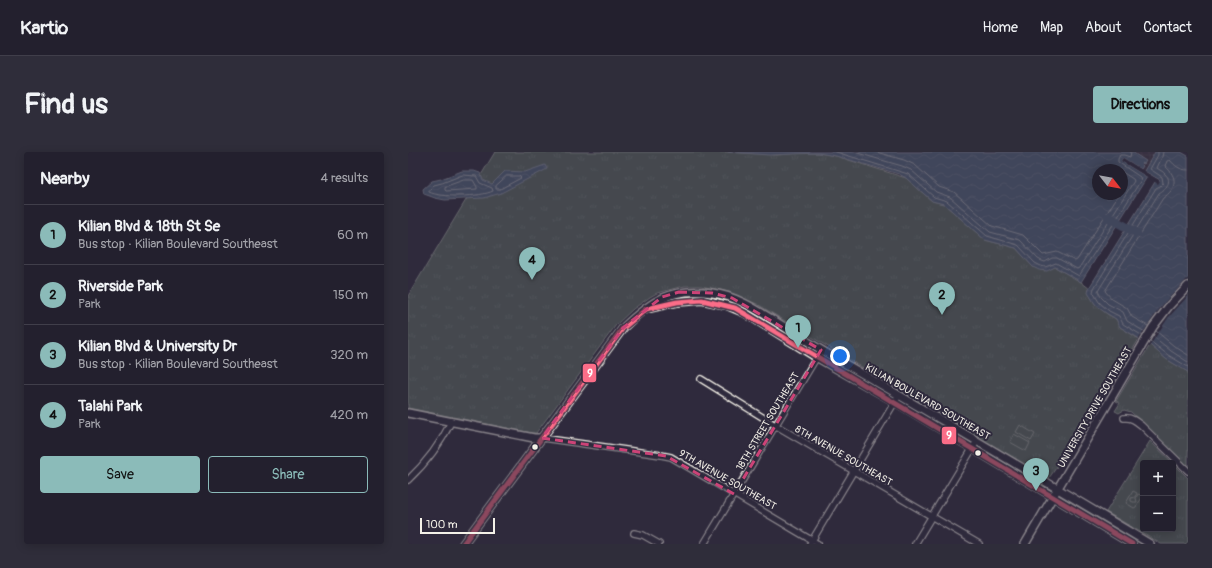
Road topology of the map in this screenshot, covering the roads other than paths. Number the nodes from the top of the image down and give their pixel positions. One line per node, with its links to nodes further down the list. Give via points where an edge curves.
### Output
1 (1188, 286): 18 (street, UNIVERSITY DRIVE SOUTHEAST, via 1153,326)
2 (646, 309): 3 (street, KILIAN BOULEVARD SOUTHEAST, via 662,297 678,292 694,291 722,295 752,308); 4 (street, KILIAN BOULEVARD SOUTHEAST, via 702,300 726,304); 12 (street, via 630,321 614,339)
3 (821, 350): 4 (street, 18TH STREET SOUTHEAST); 6 (street, KILIAN BOULEVARD SOUTHEAST)
4 (816, 357): 7 (street, KILIAN BOULEVARD SOUTHEAST); 11 (street, 18TH STREET SOUTHEAST)
5 (701, 379): 11 (street, 8TH AVENUE SOUTHEAST)
6 (899, 395): 7 (street); 13 (street, KILIAN BOULEVARD SOUTHEAST)
7 (894, 402): 14 (street, KILIAN BOULEVARD SOUTHEAST); 16 (street)
8 (408, 413): 10 (street, 9TH AVENUE SOUTHEAST)
9 (1124, 418): 15 (street, via 1128,417 1142,426)
10 (451, 422): 12 (street, 9TH AVENUE SOUTHEAST); 17 (street, via 427,459)
11 (775, 425): 16 (street, 8TH AVENUE SOUTHEAST); 19 (street, 18TH STREET SOUTHEAST)
12 (542, 438): 19 (street, 9TH AVENUE SOUTHEAST, via 666,456); 25 (street)
13 (977, 440): 14 (street); 18 (street, KILIAN BOULEVARD SOUTHEAST)
14 (972, 449): 20 (street, KILIAN BOULEVARD SOUTHEAST); 21 (street)
15 (1188, 470)
16 (854, 471): 21 (street, 8TH AVENUE SOUTHEAST); 24 (street)
17 (408, 480)
18 (1058, 489): 20 (street, UNIVERSITY DRIVE SOUTHEAST); 23 (street, KILIAN BOULEVARD SOUTHEAST)
19 (734, 494): 24 (street, 9TH AVENUE SOUTHEAST); 27 (street, 18TH STREET SOUTHEAST)
20 (1053, 497): 31 (street, UNIVERSITY DRIVE SOUTHEAST); 32 (street, KILIAN BOULEVARD SOUTHEAST)
21 (932, 516): 29 (street); 30 (street, 8TH AVENUE SOUTHEAST)
22 (634, 533): 26 (street, via 643,534)
23 (1138, 536): 32 (street); 33 (street, KILIAN BOULEVARD SOUTHEAST)
24 (811, 542): 28 (street, 9TH AVENUE SOUTHEAST)
25 (463, 544)
26 (659, 544)
27 (704, 544)
28 (818, 544)
29 (915, 544)
30 (979, 544)
31 (1025, 544)
32 (1133, 544)
33 (1150, 544)

